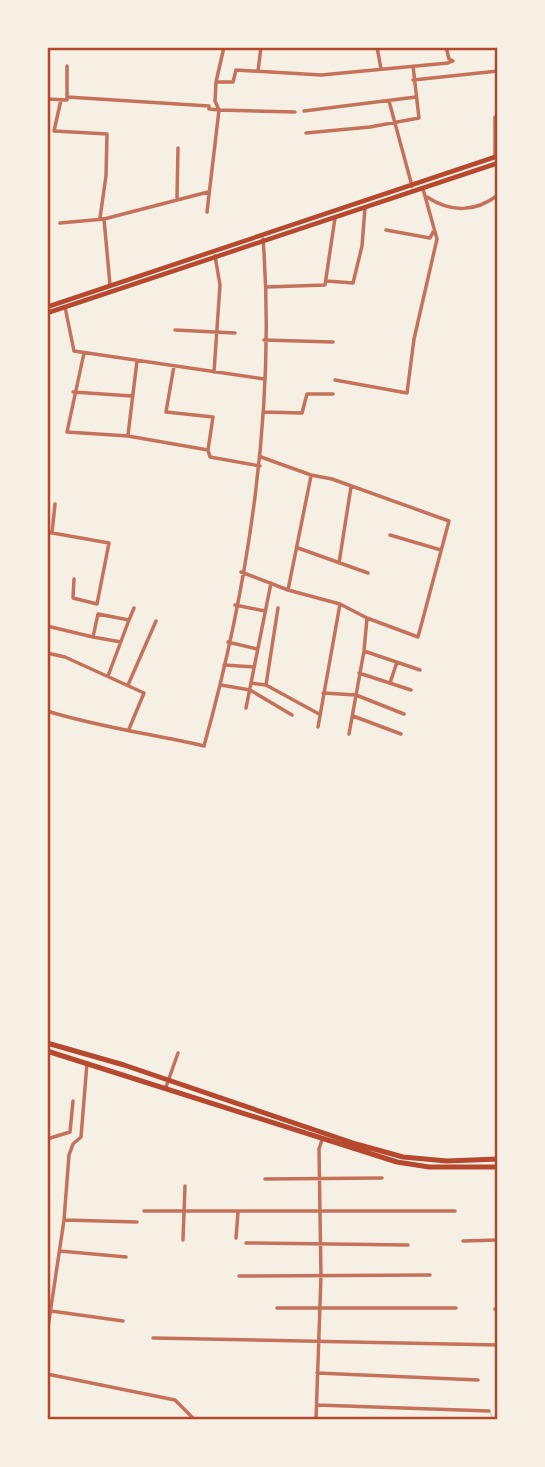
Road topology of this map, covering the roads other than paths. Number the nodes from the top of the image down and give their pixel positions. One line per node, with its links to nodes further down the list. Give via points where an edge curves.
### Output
1 (223, 47): 11 (street)
2 (261, 47): 8 (street)
3 (377, 47): 7 (street)
4 (446, 47): 5 (street, via 453,61)
5 (413, 65): 7 (street); 10 (street)
6 (67, 66): 15 (street)
7 (381, 69): 8 (street, via 321,75)
8 (258, 71): 11 (street, via 236,70 233,82)
9 (498, 71): 10 (street)
10 (413, 80): 12 (street)
11 (216, 82): 17 (street)
12 (416, 97): 16 (street); 23 (street, via 419,118)
13 (47, 99): 14 (street)
14 (61, 100): 15 (street); 36 (street, via 54,131 107,134 100,218)
15 (66, 100): 17 (street)
16 (389, 101): 19 (street); 23 (street)
17 (219, 110): 18 (street); 22 (street)
18 (230, 110): 20 (street); 22 (street)
19 (304, 111)
20 (295, 112)
21 (498, 117): 26 (street)
22 (217, 119): 29 (street)
23 (392, 122): 24 (street); 27 (street)
24 (306, 133)
25 (177, 148): 32 (street)
26 (497, 159): 27 (main road); 28 (main road)
27 (412, 187): 40 (main road)
28 (423, 188): 31 (street); 33 (main road)
29 (208, 192): 32 (street); 34 (street)
30 (498, 195): 31 (street, via 479,207 455,209)
31 (426, 196): 39 (street)
32 (177, 198): 36 (street)
33 (365, 208): 35 (main road); 42 (street, via 353,283)
34 (207, 212)
35 (335, 218): 40 (main road); 42 (street)
36 (104, 219): 37 (street); 43 (street)
37 (60, 223)
38 (386, 230): 39 (street, via 430,238)
39 (435, 230): 58 (street, via 407,393)
40 (263, 239): 41 (main road); 43 (main road); 44 (street)
41 (215, 256): 46 (main road); 49 (street, via 220,285)
42 (326, 281): 44 (street, via 326,285)
43 (110, 285): 45 (main road)
44 (266, 287): 51 (street)
45 (47, 307)
46 (65, 307): 47 (main road); 53 (street, via 74,351)
47 (47, 313)
48 (175, 330): 49 (street)
49 (216, 332): 50 (street); 56 (street)
50 (235, 333)
51 (264, 340): 52 (street); 57 (street)
52 (332, 342)
53 (84, 353): 54 (street); 59 (street)
54 (137, 361): 55 (street); 61 (street)
55 (174, 366): 56 (street); 64 (street, via 166,412 213,417)
56 (214, 372): 57 (street)
57 (264, 379): 62 (street)
58 (335, 380)
59 (73, 392): 61 (street); 63 (street, via 66,432)
60 (332, 394): 62 (street, via 307,394 302,413)
61 (132, 396): 63 (street)
62 (263, 412): 65 (street)
63 (128, 436): 64 (street)
64 (208, 450): 66 (street, via 210,457)
65 (261, 457): 66 (street); 67 (street)
66 (260, 466): 75 (street)
67 (311, 475): 68 (street); 72 (street)
68 (351, 487): 73 (street, via 449,521); 74 (street)
69 (55, 504): 70 (street)
70 (50, 532): 77 (street, via 109,543 97,604 73,598)
71 (390, 535): 73 (street)
72 (298, 548): 74 (street); 79 (street)
73 (440, 551): 85 (street, via 418,637)
74 (339, 563): 76 (street)
75 (241, 572): 78 (street); 81 (street)
76 (368, 573)
77 (75, 579)
78 (271, 583): 79 (street); 84 (street)
79 (288, 590): 80 (street)
80 (340, 604): 85 (street); 108 (street)
81 (235, 605): 84 (street); 91 (street)
82 (134, 608): 86 (street)
83 (278, 608): 105 (street)
84 (265, 611): 92 (street)
85 (367, 618): 93 (street)
86 (129, 621): 89 (street, via 98,614); 90 (street)
87 (156, 621): 103 (street)
88 (47, 626): 89 (street)
89 (93, 637): 90 (street)
90 (121, 642): 100 (street)
91 (228, 642): 92 (street); 96 (street)
92 (257, 649): 97 (street)
93 (364, 650): 95 (street); 99 (street)
94 (47, 653): 100 (street)
95 (397, 662): 98 (street); 102 (street)
96 (224, 665): 97 (street); 104 (street)
97 (254, 667): 101 (street)
98 (420, 670)
99 (359, 673): 102 (street); 109 (street)
100 (108, 676): 103 (street)
101 (251, 683): 105 (street); 106 (street)
102 (390, 683): 107 (street)
103 (128, 685): 117 (street, via 144,692)
104 (221, 685): 106 (street); 117 (street, via 204,746)
105 (266, 685): 112 (street)
106 (250, 690): 110 (street); 113 (street)
107 (411, 690)
108 (323, 693): 109 (street); 112 (street)
109 (356, 695): 114 (street); 115 (street)
110 (246, 708)
111 (47, 711): 117 (street)
112 (319, 714): 116 (street)
113 (292, 715)
114 (404, 715)
115 (353, 716): 118 (street); 119 (street)
116 (318, 727)
117 (129, 729)
118 (349, 734)
119 (401, 734)
120 (47, 1043): 124 (main road)
121 (47, 1051): 123 (main road)
122 (178, 1053): 124 (street)
123 (87, 1063): 124 (main road); 139 (street, via 81,1137 72,1144 69,1155)
124 (167, 1083): 127 (main road); 128 (main road, via 403,1157)
125 (73, 1101): 126 (street, via 71,1132)
126 (47, 1139)
127 (322, 1140): 129 (main road, via 412,1166); 130 (street, via 318,1149)
128 (498, 1159)
129 (498, 1167)
130 (320, 1178): 131 (street); 132 (street); 138 (street)
131 (382, 1178)
132 (265, 1179)
133 (185, 1186): 136 (street)
134 (144, 1211): 136 (street)
135 (455, 1211): 138 (street)
136 (184, 1212): 137 (street); 142 (street)
137 (238, 1212): 138 (street); 141 (street)
138 (320, 1212): 146 (street)
139 (64, 1220): 140 (street); 148 (street)
140 (137, 1222)
141 (236, 1238)
142 (183, 1240)
143 (498, 1240): 144 (street)
144 (463, 1241)
145 (246, 1243): 146 (street)
146 (321, 1243): 147 (street); 152 (street)
147 (408, 1245)
148 (60, 1251): 149 (street); 156 (street)
149 (127, 1257)
150 (430, 1275): 152 (street)
151 (239, 1276): 152 (street)
152 (321, 1276): 154 (street)
153 (277, 1308): 154 (street)
154 (320, 1308): 155 (street); 160 (street)
155 (456, 1308)
156 (51, 1311): 157 (street); 158 (street)
157 (123, 1321)
158 (47, 1334)
159 (153, 1338): 160 (street)
160 (320, 1341): 161 (street); 162 (street)
161 (498, 1345)
162 (317, 1373): 164 (street); 165 (street)
163 (47, 1374): 167 (street, via 174,1399)
164 (478, 1380)
165 (317, 1405): 166 (street); 168 (street)
166 (489, 1411)
167 (195, 1420)
168 (316, 1420)

